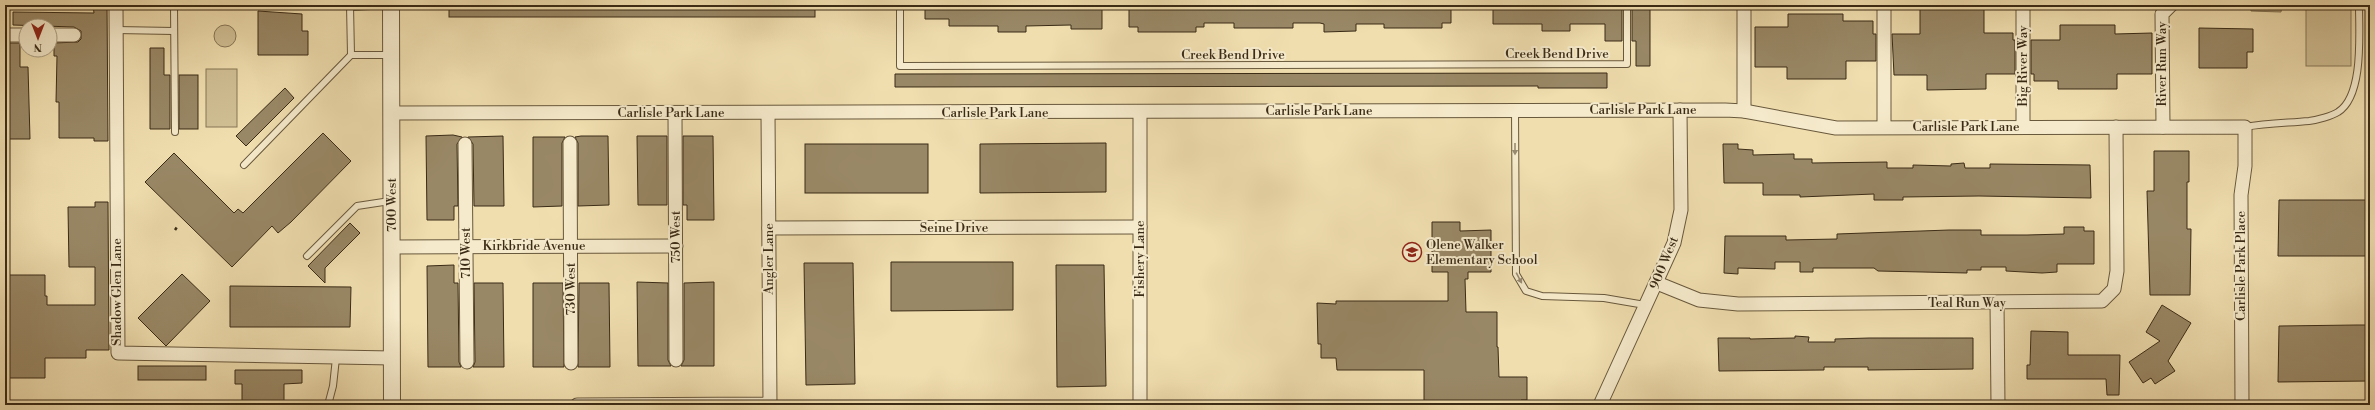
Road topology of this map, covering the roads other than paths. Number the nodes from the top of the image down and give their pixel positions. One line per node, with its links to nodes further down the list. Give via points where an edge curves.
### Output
1 (116, 5): 12 (street, Shadow Glen Lane)
2 (174, 5): 13 (lane)
3 (391, 5): 11 (lane); 19 (street, 700 West)
4 (900, 5): 5 (lane, Creek Bend Drive, via 900,66 1627,64)
5 (1627, 5)
6 (1744, 5): 22 (street)
7 (1884, 5): 27 (street)
8 (2023, 5): 28 (street, Big River Way)
9 (2171, 5): 30 (street, River Run Way, via 2162,14)
10 (2359, 5): 31 (lane, via 2355,91 2339,112 2310,121 2274,122)
11 (351, 6): 18 (lane)
12 (116, 30): 13 (lane); 47 (street, Shadow Glen Lane, via 118,353 207,353 240,357)
13 (174, 31): 32 (lane)
14 (5, 35): 15 (street)
15 (18, 35)
16 (58, 35): 17 (street)
17 (74, 36)
18 (351, 55): 19 (lane); 35 (lane)
19 (391, 55): 24 (street, 700 West)
20 (1515, 110): 21 (street, Carlisle Park Lane); 23 (street, Carlisle Park Lane); 46 (lane, one-way to 46, via 1516,274 1526,291 1542,296 1604,298)
21 (1680, 110): 22 (street, Carlisle Park Lane); 44 (street, 900 West, via 1681,210 1674,243)
22 (1744, 111): 27 (street, Carlisle Park Lane, via 1836,128)
23 (1140, 112): 26 (street, Carlisle Park Lane); 37 (street, Fishery Lane)
24 (392, 113): 25 (street, Carlisle Park Lane); 36 (street, 700 West)
25 (675, 113): 26 (street, Carlisle Park Lane); 40 (street, 750 West)
26 (768, 113): 38 (street, Angler Lane)
27 (1884, 127): 28 (street, Carlisle Park Lane)
28 (2023, 127): 29 (street, Carlisle Park Lane)
29 (2116, 127): 30 (street, Carlisle Park Lane); 45 (street, Teal Run Way, via 2117,271 2114,289 2102,302)
30 (2163, 127): 31 (street, Carlisle Park Lane)
31 (2246, 127): 60 (street, Carlisle Park Place, via 2246,166 2241,195)
32 (174, 132)
33 (570, 143): 39 (street, 730 West)
34 (465, 144): 42 (street, 710 West)
35 (244, 165)
36 (392, 201): 41 (street, 700 West); 43 (lane, via 357,206)
37 (1140, 227): 38 (street, Seine Drive); 57 (street, Fishery Lane)
38 (769, 228): 56 (street, Angler Lane)
39 (571, 246): 40 (street, Kirkbride Avenue); 42 (street, Kirkbride Avenue); 51 (street, 730 West)
40 (676, 246): 49 (street, 750 West)
41 (392, 247): 42 (street, Kirkbride Avenue); 48 (street, 700 West)
42 (466, 247): 50 (street, 710 West)
43 (307, 256)
44 (1657, 283): 45 (street, Teal Run Way, via 1686,296 1714,303); 46 (street, 900 West)
45 (1997, 303): 59 (street)
46 (1645, 305): 58 (street, 900 West)
47 (336, 358): 48 (street, Shadow Glen Lane); 52 (lane)
48 (392, 358): 53 (street, 700 West)
49 (676, 360)
50 (467, 362)
51 (571, 363)
52 (328, 405)
53 (392, 405)
54 (577, 405): 55 (street)
55 (625, 405): 56 (street)
56 (770, 405)
57 (1140, 405)
58 (1600, 405)
59 (1998, 405)
60 (2242, 405)

